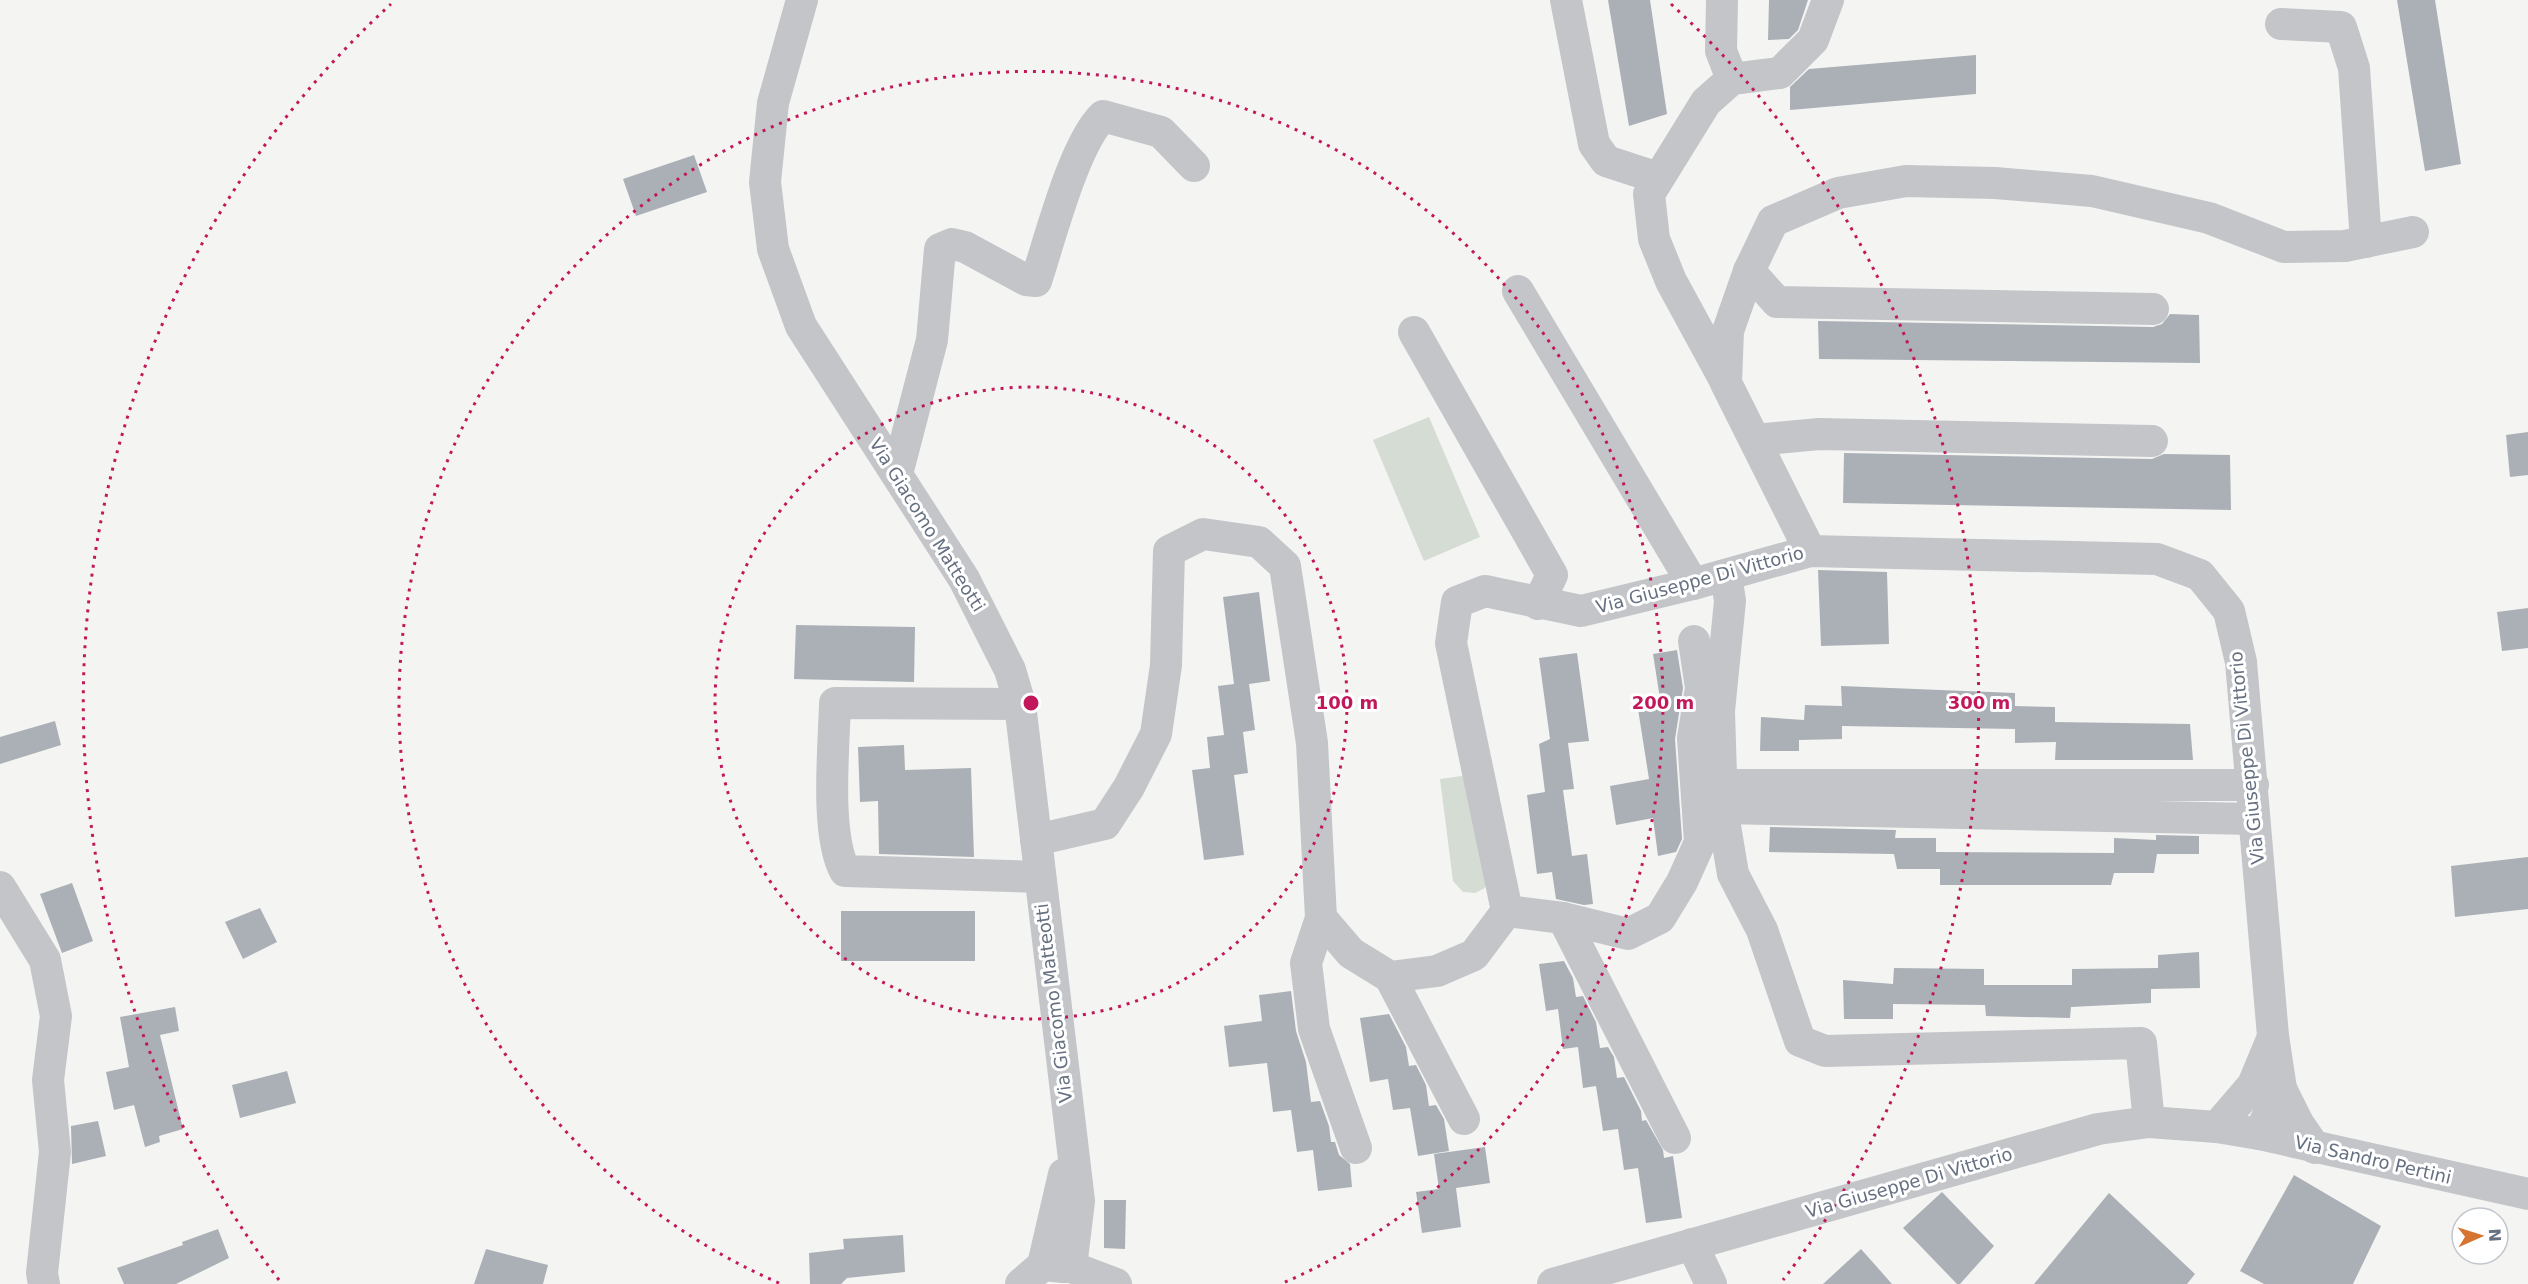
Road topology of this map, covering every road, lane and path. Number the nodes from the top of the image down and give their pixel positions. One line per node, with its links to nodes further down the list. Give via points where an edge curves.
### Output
1 (802, 0): 18 (street, Via Giacomo Matteotti, via 773,104 765,182 773,249 801,326)
2 (1566, 0): 8 (street, via 1594,144 1606,161)
3 (1722, 0): 6 (street, via 1721,51)
4 (1828, 0): 6 (street, via 1813,40 1780,73)
5 (2281, 24): 10 (street, via 2341,27 2354,68)
6 (1731, 79): 8 (street, via 1706,102)
7 (1194, 166): 18 (street, via 1161,132 1103,116 1093,126 1067,188 1036,281 1026,280 965,248 952,244 940,249 932,340)
8 (1658, 178): 15 (street, via 1649,194 1654,239 1671,281)
9 (2413, 232): 10 (street)
10 (2366, 242): 11 (street, via 2284,247 2209,218 2092,191 1906,180 1838,193 1773,221)
11 (1749, 271): 13 (street, via 1777,302); 15 (street, via 1728,331)
12 (1518, 291): 21 (street)
13 (2153, 309)
14 (1414, 332): 22 (street, via 1552,575)
15 (1726, 383): 16 (street)
16 (1755, 440): 17 (street, via 1819,434); 19 (street)
17 (2152, 441)
18 (897, 474): 24 (street, Via Giacomo Matteotti, via 964,579 1010,670)
19 (1810, 551): 20 (street, Via Giuseppe Di Vittorio); 25 (street, Via Giuseppe Di Vittorio, via 2157,559 2200,575 2229,611 2241,662)
20 (1726, 575): 21 (street, Via Giuseppe Di Vittorio); 26 (street, via 1730,601 1719,711)
21 (1693, 584): 22 (street, Via Giuseppe Di Vittorio, via 1581,611)
22 (1538, 604): 31 (street, Via Giuseppe Di Vittorio, via 1485,591 1457,602 1451,643)
23 (1694, 641): 33 (street, via 1701,688 1693,738 1700,842 1682,882 1660,918 1628,934)
24 (1020, 704): 28 (street, Via Giacomo Matteotti); 29 (street, via 835,703 833,795 838,857 845,871)
25 (2253, 785): 26 (street); 27 (street, Via Giuseppe Di Vittorio)
26 (1721, 796): 27 (street); 37 (street, via 1734,874 1762,930 1800,1041 1825,1051 2140,1043)
27 (2253, 819): 35 (street, Via Giuseppe Di Vittorio, via 2273,1036)
28 (1036, 840): 29 (street, Via Giacomo Matteotti); 32 (street, via 1105,824 1156,734 1166,665 1169,551 1203,534 1259,542 1286,566 1312,743)
29 (1040, 877): 45 (street, Via Giacomo Matteotti, via 1079,1201)
30 (0, 886): 47 (street, via 45,960 56,1016 48,1080 55,1152)
31 (1507, 911): 33 (street); 34 (street, via 1474,955 1437,971)
32 (1321, 918): 34 (street, via 1351,953); 41 (street, via 1306,963 1314,1029)
33 (1563, 918): 40 (street)
34 (1390, 977): 36 (street)
35 (2267, 1087): 38 (street); 39 (street); 42 (street, Via Giuseppe Di Vittorio)
36 (1464, 1119)
37 (2149, 1122): 38 (street, Via Giuseppe Di Vittorio); 44 (street, Via Giuseppe Di Vittorio, via 2098,1130)
38 (2217, 1127): 39 (street, Via Sandro Pertini)
39 (2259, 1134): 42 (street, Via Sandro Pertini)
40 (1675, 1138)
41 (1356, 1148)
42 (2315, 1148): 43 (street, Via Sandro Pertini)
43 (2528, 1194)
44 (1692, 1244): 48 (street, Via Giuseppe Di Vittorio); 49 (street)
45 (1051, 1275): 46 (street)
46 (1110, 1283)
47 (44, 1284)
48 (1552, 1284)
49 (1711, 1284)

